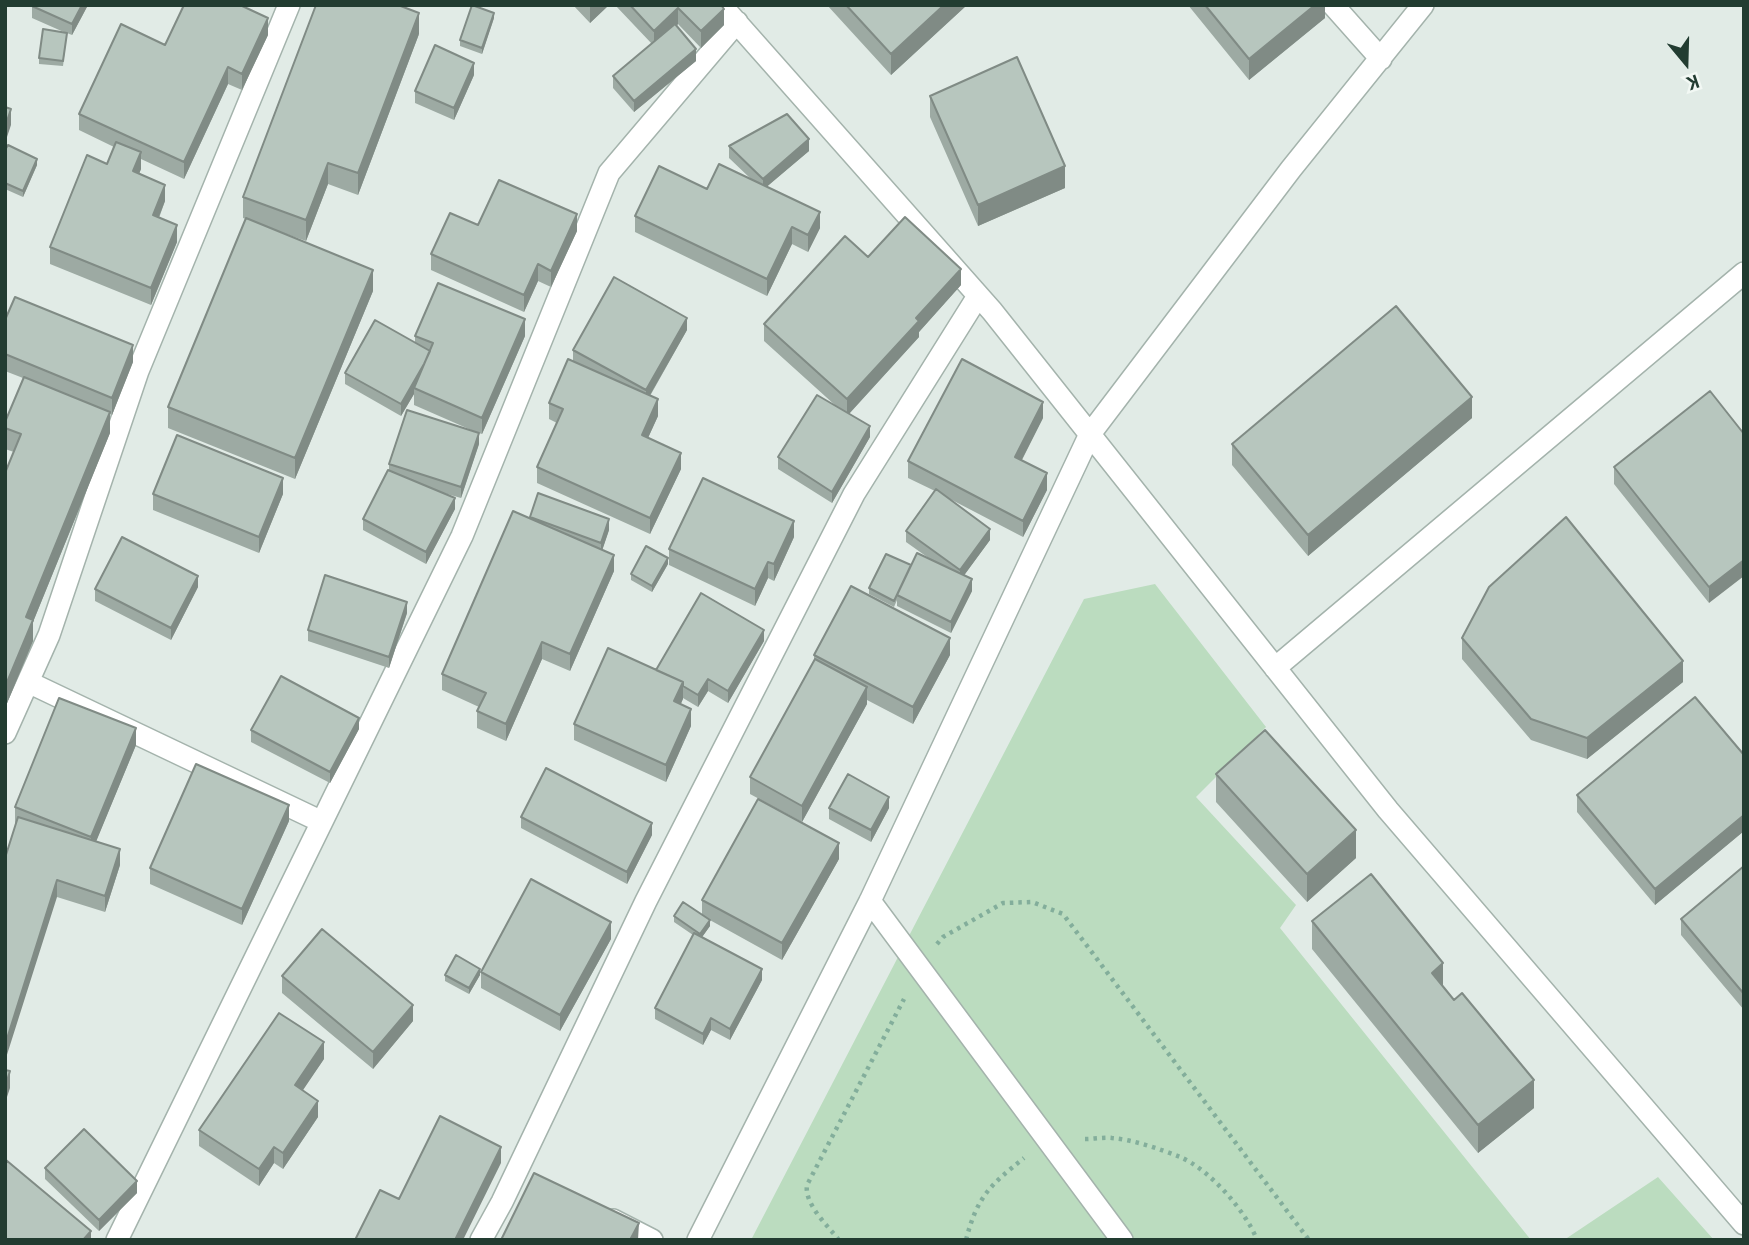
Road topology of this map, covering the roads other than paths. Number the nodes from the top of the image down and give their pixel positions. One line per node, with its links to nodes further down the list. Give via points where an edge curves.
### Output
1 (289, 5): 10 (street)
2 (722, 5): 5 (street)
3 (1333, 5): 6 (street)
4 (1423, 5): 6 (street)
5 (737, 22): 8 (street); 15 (street, via 609,173 462,536)
6 (1381, 60): 11 (street, via 1291,169)
7 (1744, 273): 12 (street)
8 (978, 296): 11 (street); 20 (street, via 853,494 646,901 522,1175)
9 (114, 361): 10 (street)
10 (138, 371): 13 (street)
11 (1090, 434): 12 (street); 16 (street)
12 (1275, 668): 18 (street, via 1388,810)
13 (28, 682): 14 (street); 15 (street)
14 (5, 733)
15 (320, 821): 19 (street)
16 (870, 901): 22 (street); 23 (street)
17 (590, 1209): 21 (street)
18 (1744, 1224)
19 (117, 1240)
20 (481, 1240)
21 (652, 1240)
22 (698, 1240)
23 (1122, 1240)

